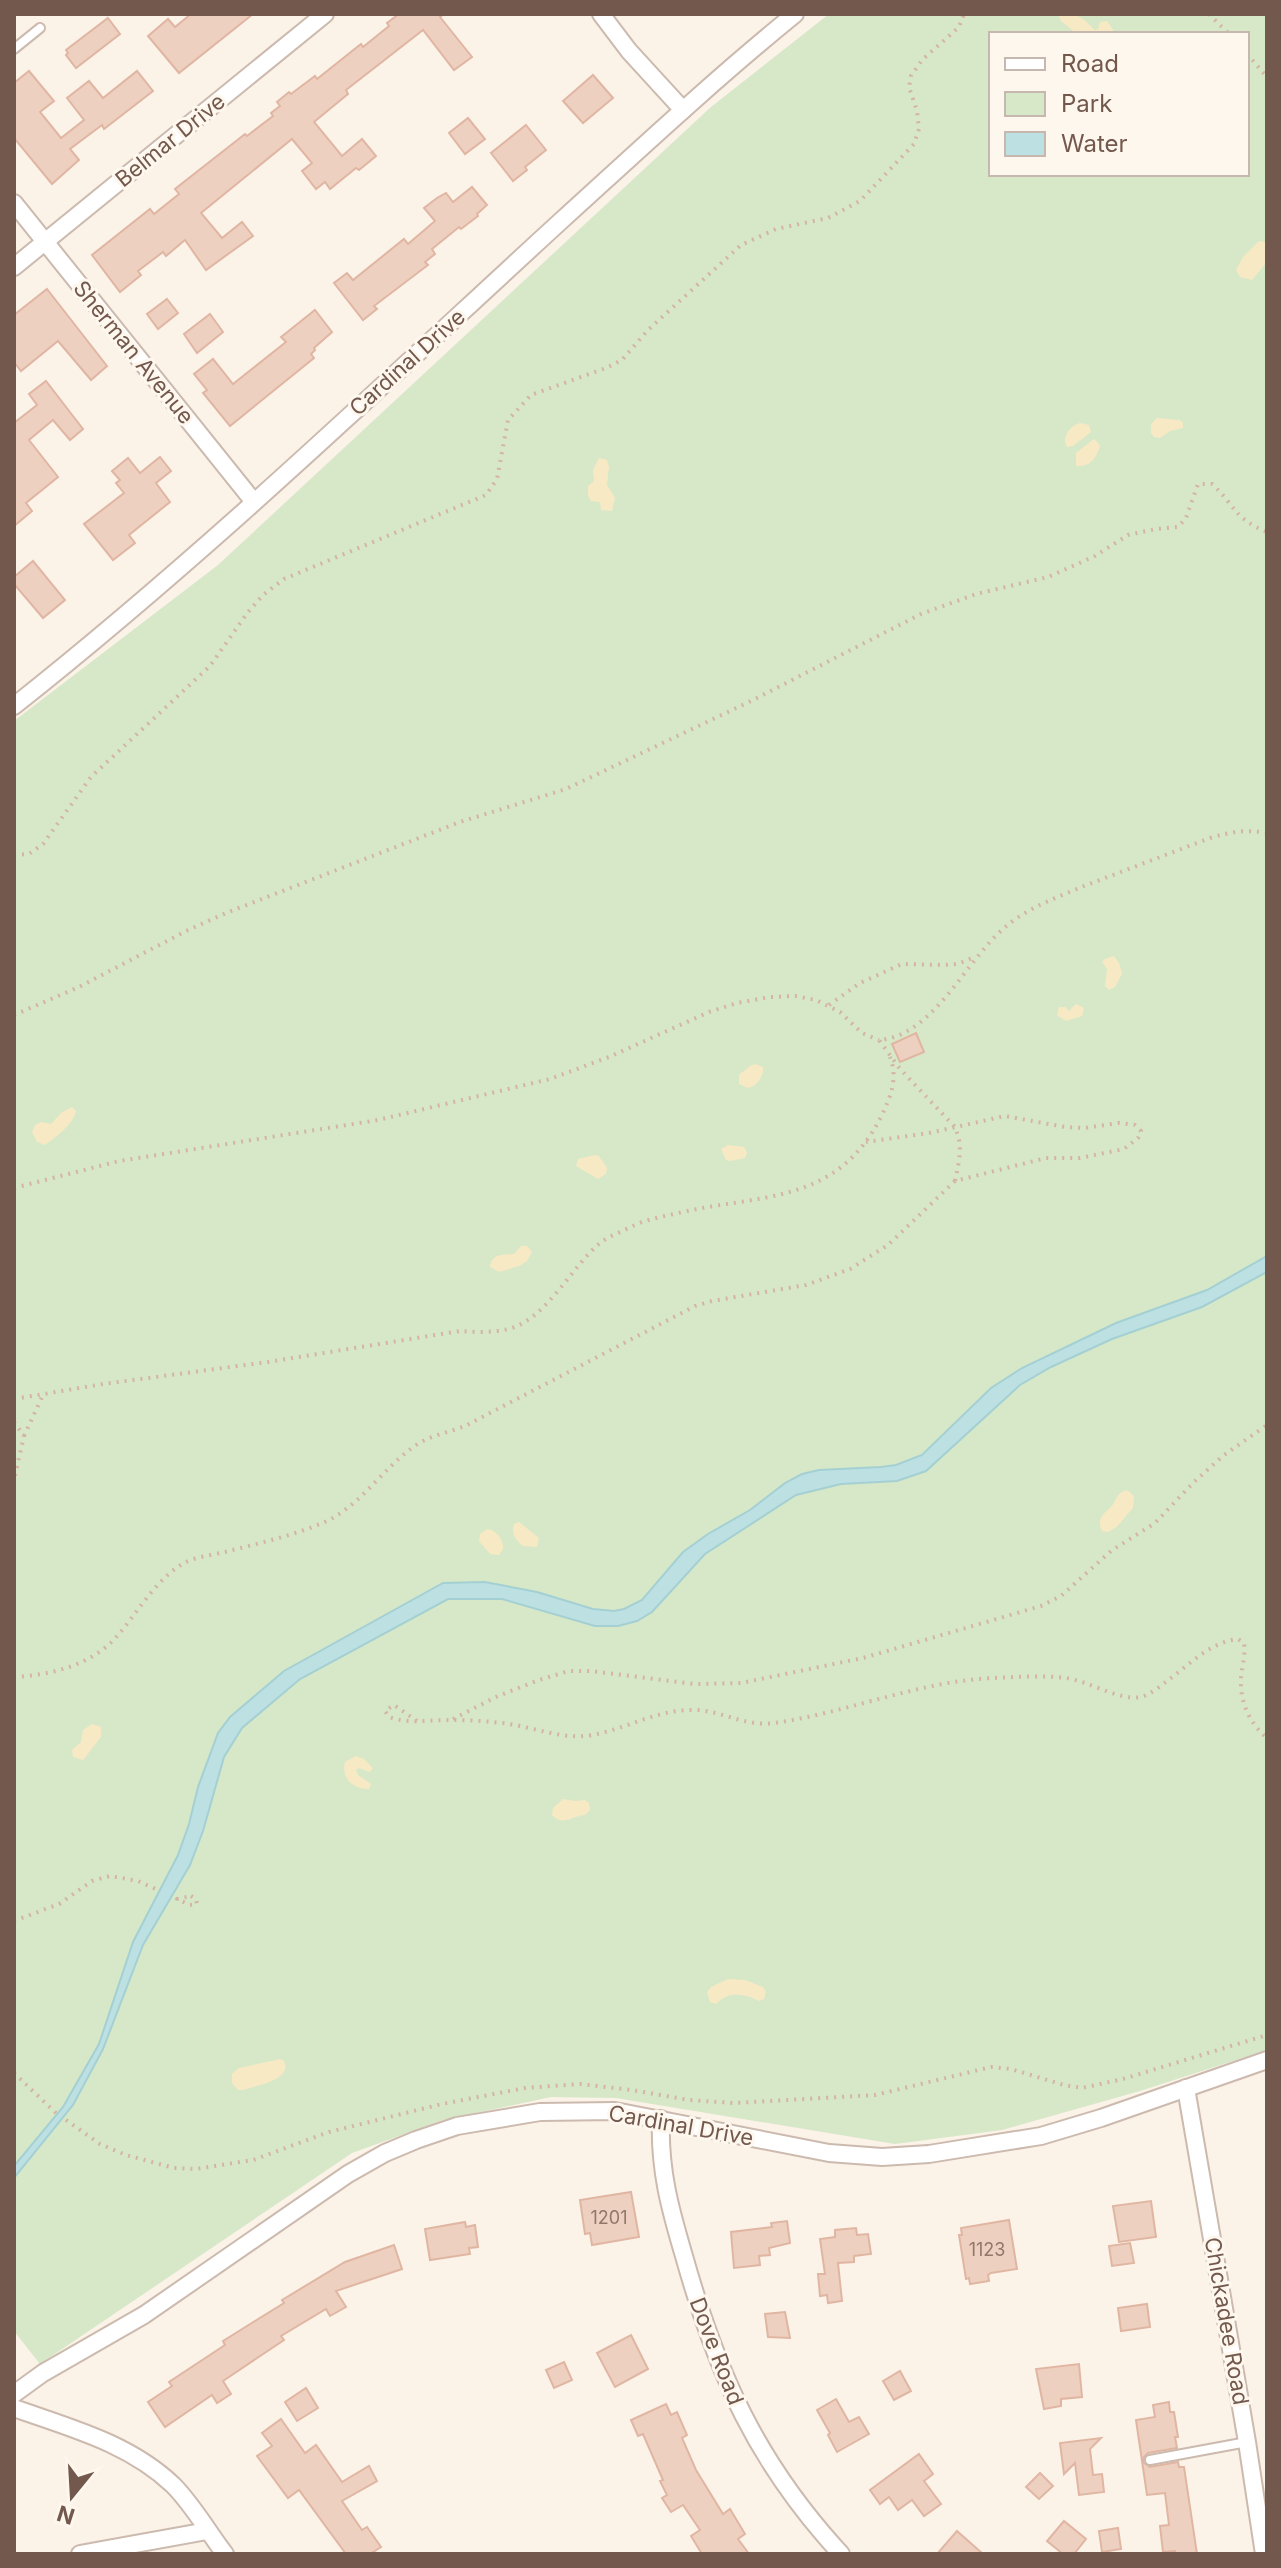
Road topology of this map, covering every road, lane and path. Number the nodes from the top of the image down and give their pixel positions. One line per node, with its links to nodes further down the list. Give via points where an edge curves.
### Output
1 (325, 14): 13 (street, Belmar Drive)
2 (601, 14): 11 (street)
3 (795, 14): 11 (street, Cardinal Drive)
4 (964, 14): 19 (path, via 959,27 911,76 919,129 914,144 860,201 828,218 776,229 741,245 622,360 531,395 508,420 497,479 486,495 284,579 263,595 210,666 91,777 43,844 29,854)
5 (1209, 14): 7 (path)
6 (40, 28): 8 (lane)
7 (1227, 32)
8 (14, 49)
9 (1249, 56): 10 (path)
10 (1267, 77)
11 (683, 110): 15 (street, Cardinal Drive)
12 (14, 203): 13 (street, Sherman Avenue)
13 (45, 241): 14 (street, Belmar Drive); 15 (street, Sherman Avenue)
14 (14, 267)
15 (254, 502): 17 (street, Cardinal Drive)
16 (1267, 532): 22 (path, via 1238,516 1212,484 1198,484 1178,527 1128,535 1048,577 921,614 566,789 460,822 226,913)
17 (14, 706)
18 (1267, 833): 20 (path, via 1232,832 1210,838 1051,900 1020,916)
19 (14, 855)
20 (975, 958): 21 (path, via 958,964 902,964 860,983); 23 (path, via 917,1026)
21 (829, 1005): 23 (path, via 862,1033); 28 (path, via 795,996 737,1003 550,1079 378,1120 106,1163)
22 (14, 1015)
23 (879, 1040): 24 (path)
24 (890, 1057): 25 (path); 26 (path, via 893,1087)
25 (954, 1126): 26 (path); 27 (path, via 961,1149); 27 (path, via 1005,1116 1065,1127 1119,1123 1141,1131 1124,1149 1046,1158)
26 (866, 1142): 29 (path, via 838,1171 807,1188 660,1217 601,1242 551,1298 509,1329 460,1331)
27 (955, 1181): 35 (path, via 888,1245 850,1269 806,1285 695,1306 467,1425 412,1447 332,1518 185,1562 163,1580 117,1637 76,1666)
28 (14, 1188)
29 (43, 1395): 30 (path); 33 (path)
30 (14, 1399)
31 (14, 1422): 33 (path)
32 (1267, 1425): 36 (path, via 1224,1455 1155,1523 1041,1606 863,1658 741,1683 695,1684 569,1671 498,1696)
33 (24, 1436): 34 (path)
34 (14, 1480)
35 (14, 1677)
36 (451, 1720): 37 (path); 38 (path, via 509,1724 572,1737 668,1711 695,1709 752,1724 774,1723 989,1678 1066,1678 1141,1697 1224,1641 1238,1639 1245,1651 1243,1702)
37 (417, 1721): 37 (path, via 402,1722 385,1711 394,1705)
38 (1267, 1738)
39 (158, 1890): 40 (path, via 110,1876)
40 (14, 1921)
41 (1267, 2035): 47 (path, via 1082,2088 991,2067 875,2095 734,2103 580,2084 525,2088 329,2132 253,2160 196,2169 126,2155)
42 (1267, 2060): 44 (street, Cardinal Drive)
43 (14, 2073): 45 (path)
44 (1186, 2088): 46 (street, Cardinal Drive, via 1041,2136 882,2157 829,2153); 50 (street, Chickadee Road)
45 (56, 2113)
46 (661, 2119): 48 (street, Cardinal Drive, via 615,2111 540,2112 470,2123 385,2153 144,2315); 55 (street, Dove Road, via 660,2154 677,2232 722,2372 778,2478)
47 (66, 2120)
48 (14, 2394)
49 (14, 2408): 52 (street, via 126,2450 150,2465)
50 (1247, 2442): 51 (lane); 56 (street, Chickadee Road)
51 (1150, 2460)
52 (207, 2531): 53 (street); 54 (street)
53 (80, 2554)
54 (225, 2554)
55 (841, 2554)
56 (1264, 2554)

